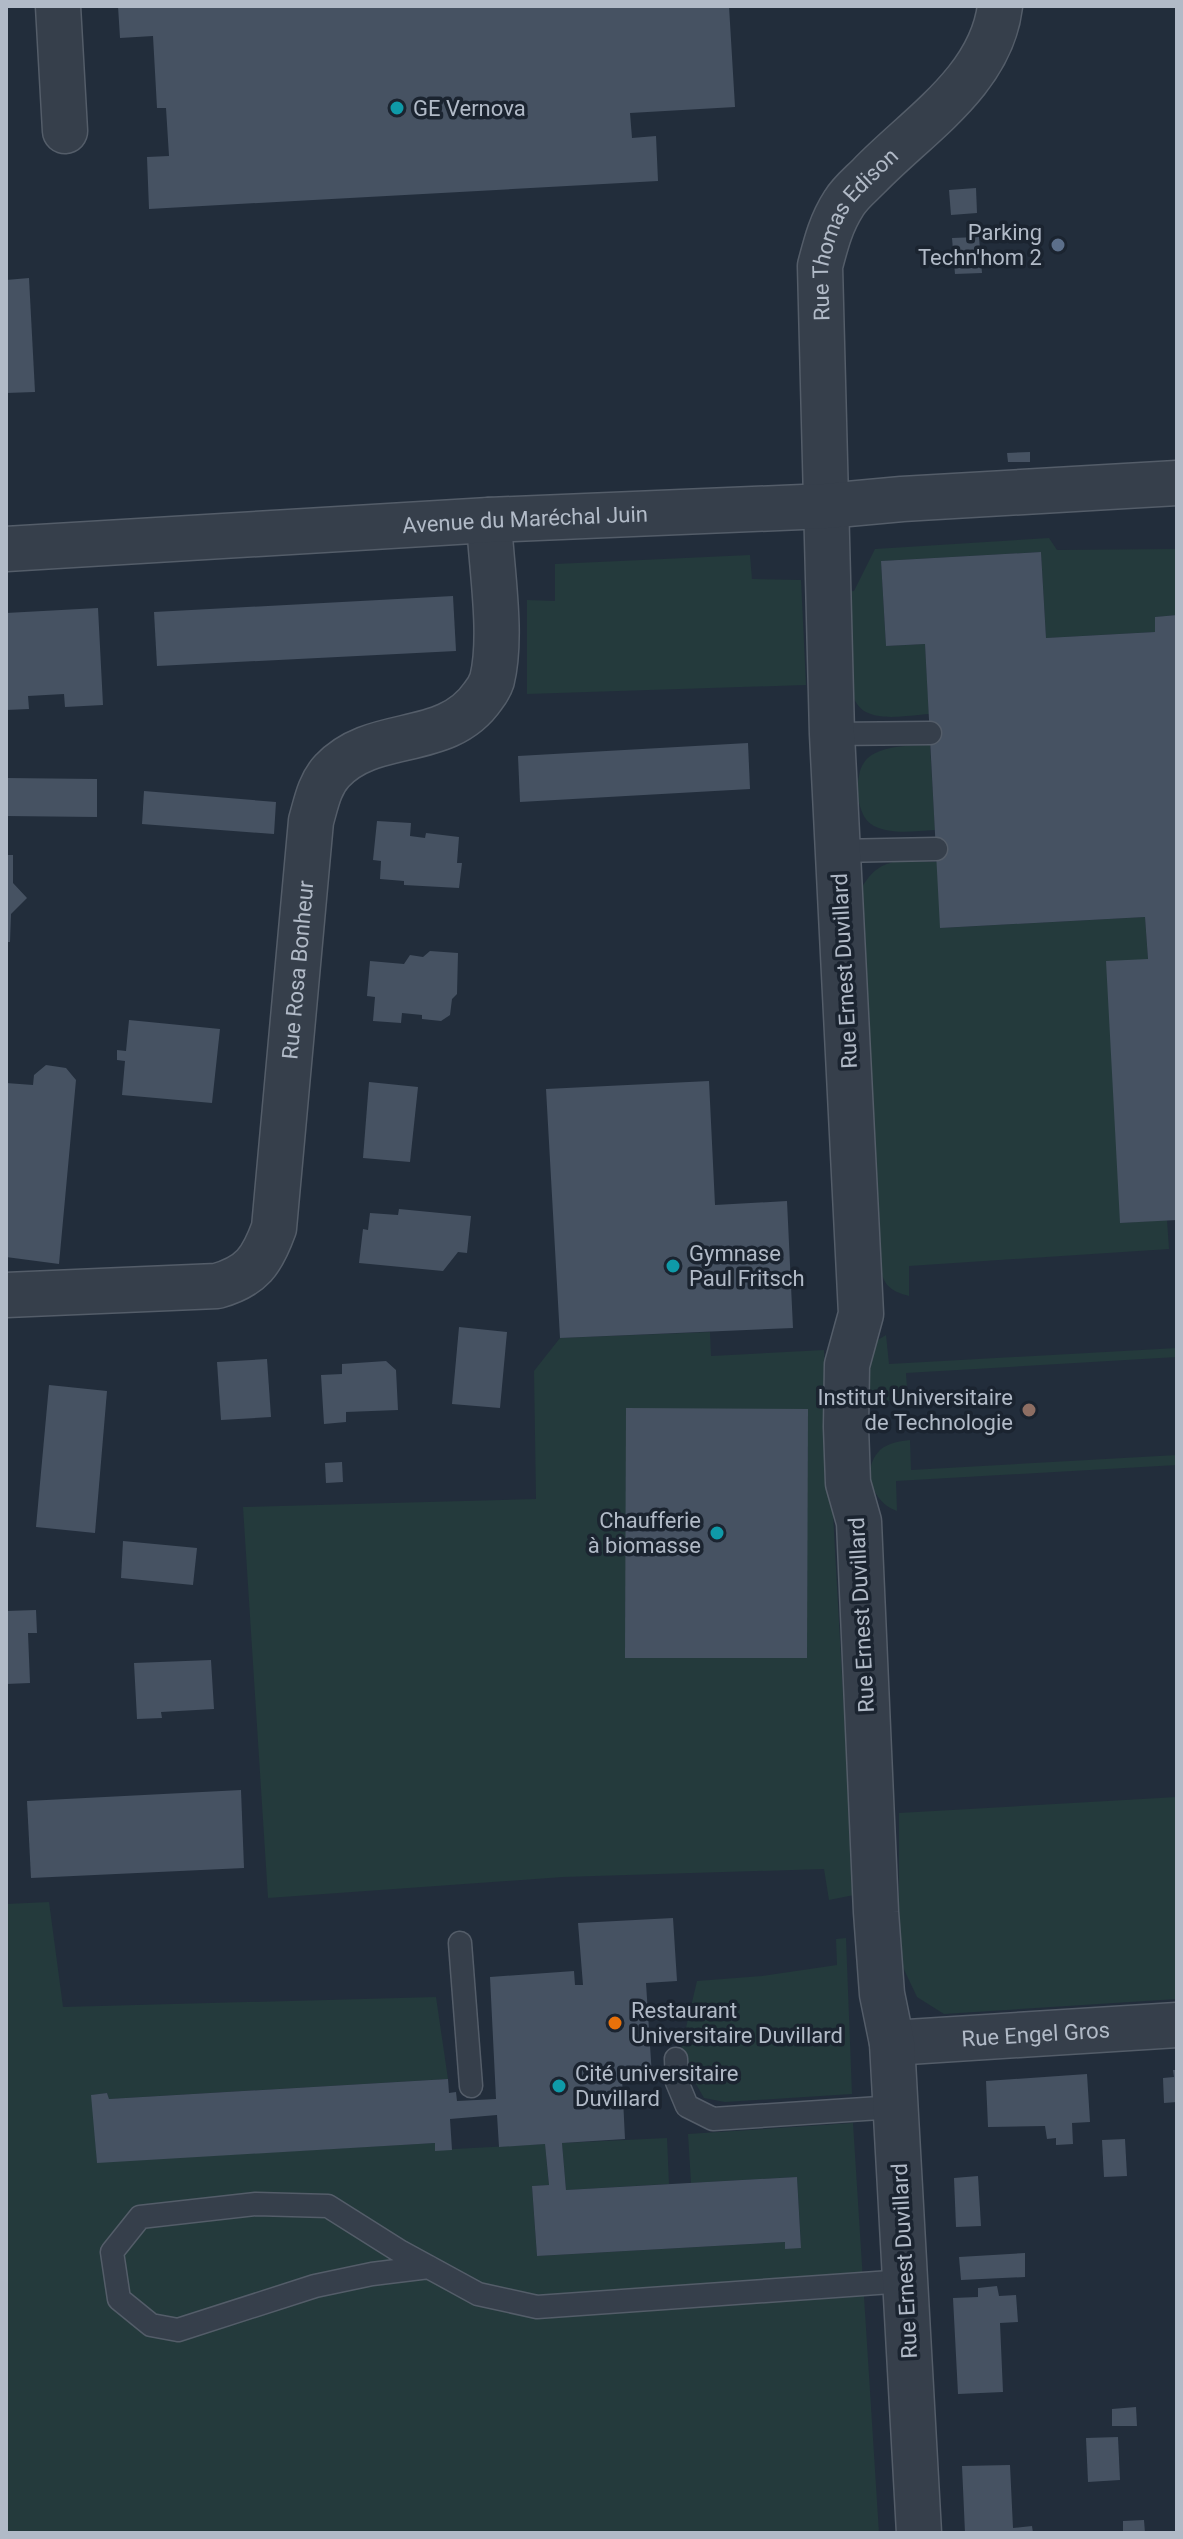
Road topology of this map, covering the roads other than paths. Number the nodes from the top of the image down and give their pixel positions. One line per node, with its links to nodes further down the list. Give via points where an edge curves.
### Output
1 (58, 6): 3 (street)
2 (1000, 6): 5 (street, Rue Thomas Edison, via 983,59 949,103 845,201 830,227 820,266)
3 (65, 131)
4 (1177, 483): 5 (street, Avenue du Maréchal Juin)
5 (826, 506): 6 (street, Avenue du Maréchal Juin); 9 (street, Rue Ernest Duvillard)
6 (489, 520): 7 (street, Avenue du Maréchal Juin); 12 (street, Rue Rosa Bonheur, via 495,630 491,684 474,710 455,724 368,748 333,771 319,792 311,821 274,1228 260,1260 236,1280 217,1286)
7 (6, 549)
8 (930, 733): 9 (lane)
9 (832, 734): 11 (street, Rue Ernest Duvillard)
10 (936, 849): 11 (lane)
11 (838, 851): 15 (street, Rue Ernest Duvillard, via 861,1314 847,1365 848,1483 859,1522 876,1912)
12 (6, 1295)
13 (460, 1943): 17 (lane)
14 (1177, 2025): 15 (street, Rue Engel Gros)
15 (892, 2043): 18 (street, Rue Ernest Duvillard)
16 (676, 2059): 18 (lane, via 677,2082 687,2106 713,2119)
17 (471, 2086)
18 (895, 2107): 20 (street, Rue Ernest Duvillard)
19 (429, 2267): 19 (lane, via 328,2206 256,2204 140,2217 112,2252 119,2299 151,2325 178,2330 315,2286); 20 (lane, via 478,2294 537,2307)
20 (905, 2281): 21 (street, Rue Ernest Duvillard)
21 (919, 2533)

